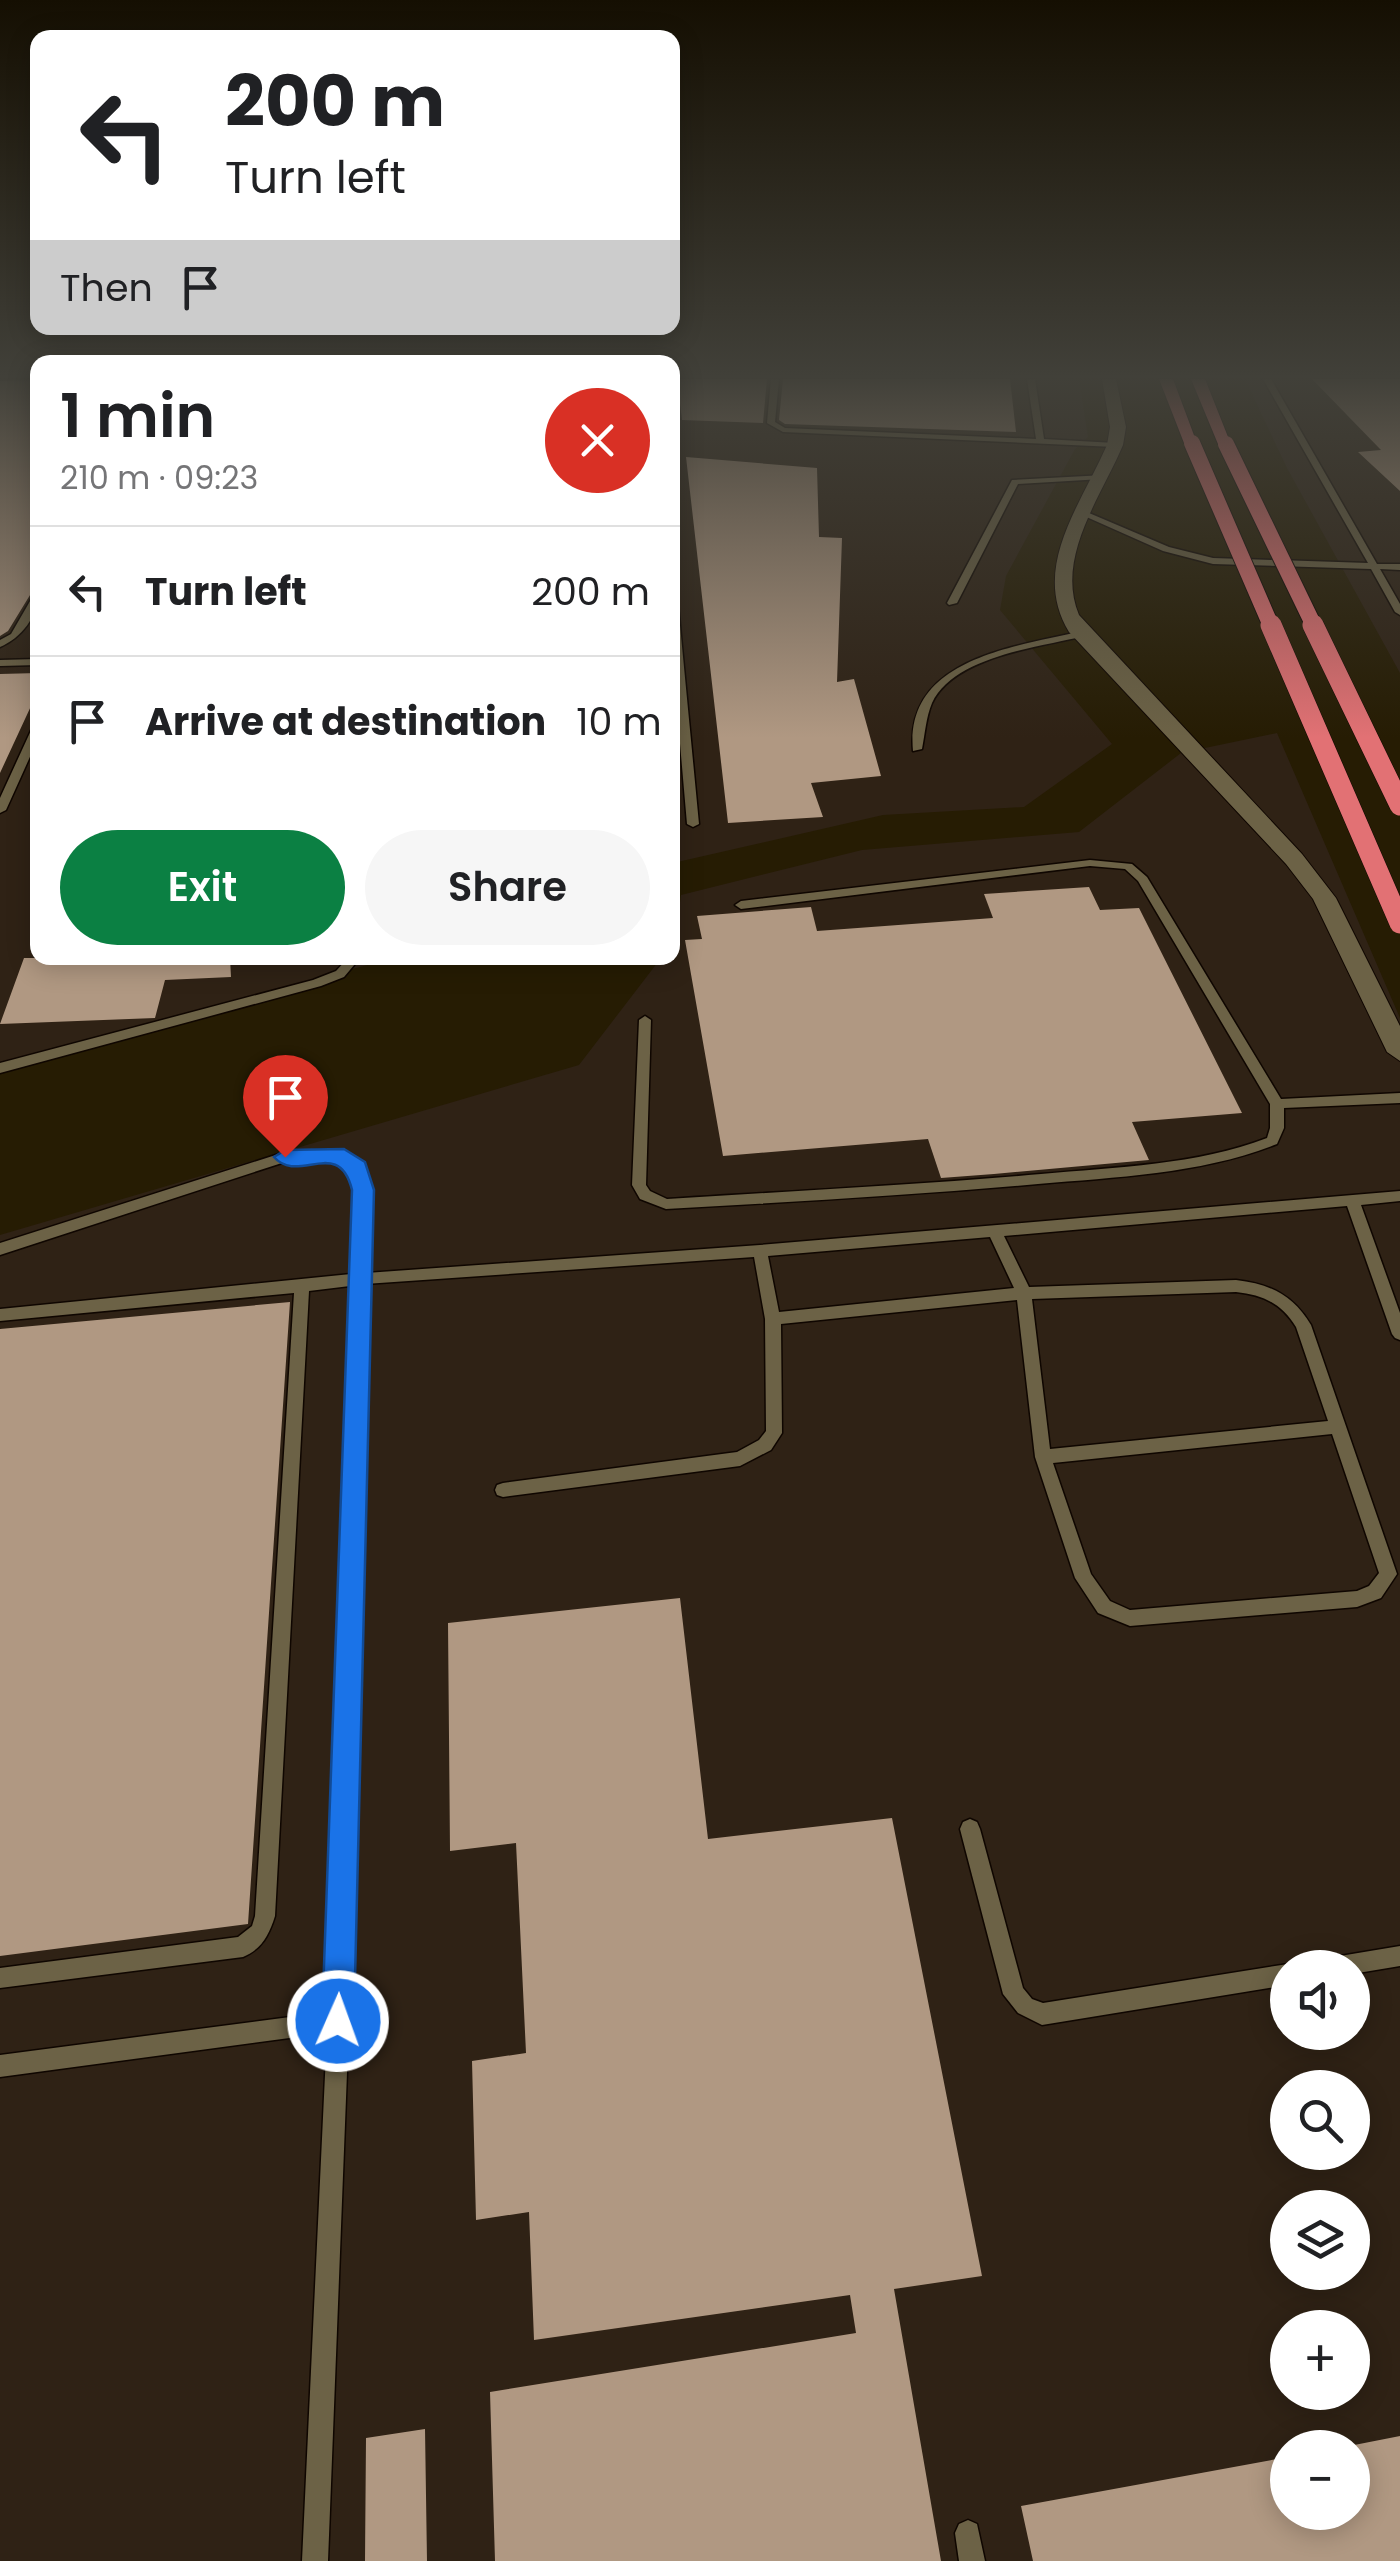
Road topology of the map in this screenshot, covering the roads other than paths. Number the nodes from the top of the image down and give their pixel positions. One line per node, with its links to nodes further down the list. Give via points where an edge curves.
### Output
1 (1006, 499): 9 (lane)
2 (1093, 499): 6 (street)
3 (1216, 499): 23 (highway, bridge)
4 (1252, 499): 19 (highway, bridge)
5 (1333, 499): 8 (lane)
6 (1086, 515): 8 (lane, via 1213,561); 12 (street, via 1061,575 1063,598)
7 (1400, 567): 8 (lane)
8 (1371, 568): 11 (lane)
9 (952, 603)
10 (30, 610): 13 (lane, via 15,636)
11 (1400, 612)
12 (1082, 634): 18 (lane, via 997,656 946,680 922,716); 26 (street, via 1324,898)
13 (0, 644)
14 (30, 662): 15 (lane)
15 (0, 664)
16 (680, 678): 21 (lane)
17 (30, 744): 20 (lane)
18 (917, 749)
19 (1400, 804)
20 (0, 810)
21 (694, 824)
22 (741, 905): 29 (lane, via 1090,863 1128,866 1143,880)
23 (1400, 923)
24 (348, 965): 27 (lane, via 317,983)
25 (645, 1020): 29 (lane, via 640,1184 653,1202 666,1204 1165,1167 1252,1152 1271,1142)
26 (1400, 1052)
27 (0, 1068)
28 (1400, 1098): 29 (lane)
29 (1277, 1104)
30 (1400, 1196): 31 (lane)
31 (1352, 1200): 32 (lane); 40 (lane)
32 (995, 1232): 34 (lane); 37 (lane)
33 (0, 1249): 35 (lane, via 285,1157 344,1156 358,1167 363,1190)
34 (760, 1251): 35 (lane); 39 (lane)
35 (358, 1280): 36 (lane); 49 (lane)
36 (302, 1286): 38 (lane); 48 (lane, via 260,1932 244,1947)
37 (1024, 1293): 39 (lane); 41 (lane, via 1266,1289 1292,1306 1303,1324); 42 (lane)
38 (0, 1314)
39 (773, 1319): 43 (lane, via 774,1433 754,1453)
40 (1400, 1334)
41 (1338, 1427): 42 (lane); 42 (lane, via 1388,1574 1374,1592 1357,1599 1130,1618 1104,1607 1084,1578)
42 (1043, 1457)
43 (503, 1490)
44 (970, 1829): 47 (lane, via 1014,1994 1042,2014)
45 (1400, 1956): 46 (lane)
46 (1370, 1961)
47 (1270, 1977)
48 (0, 1978)
49 (338, 2021): 50 (lane); 52 (lane)
50 (0, 2066)
51 (968, 2533): 53 (lane)
52 (315, 2561)
53 (972, 2561)

